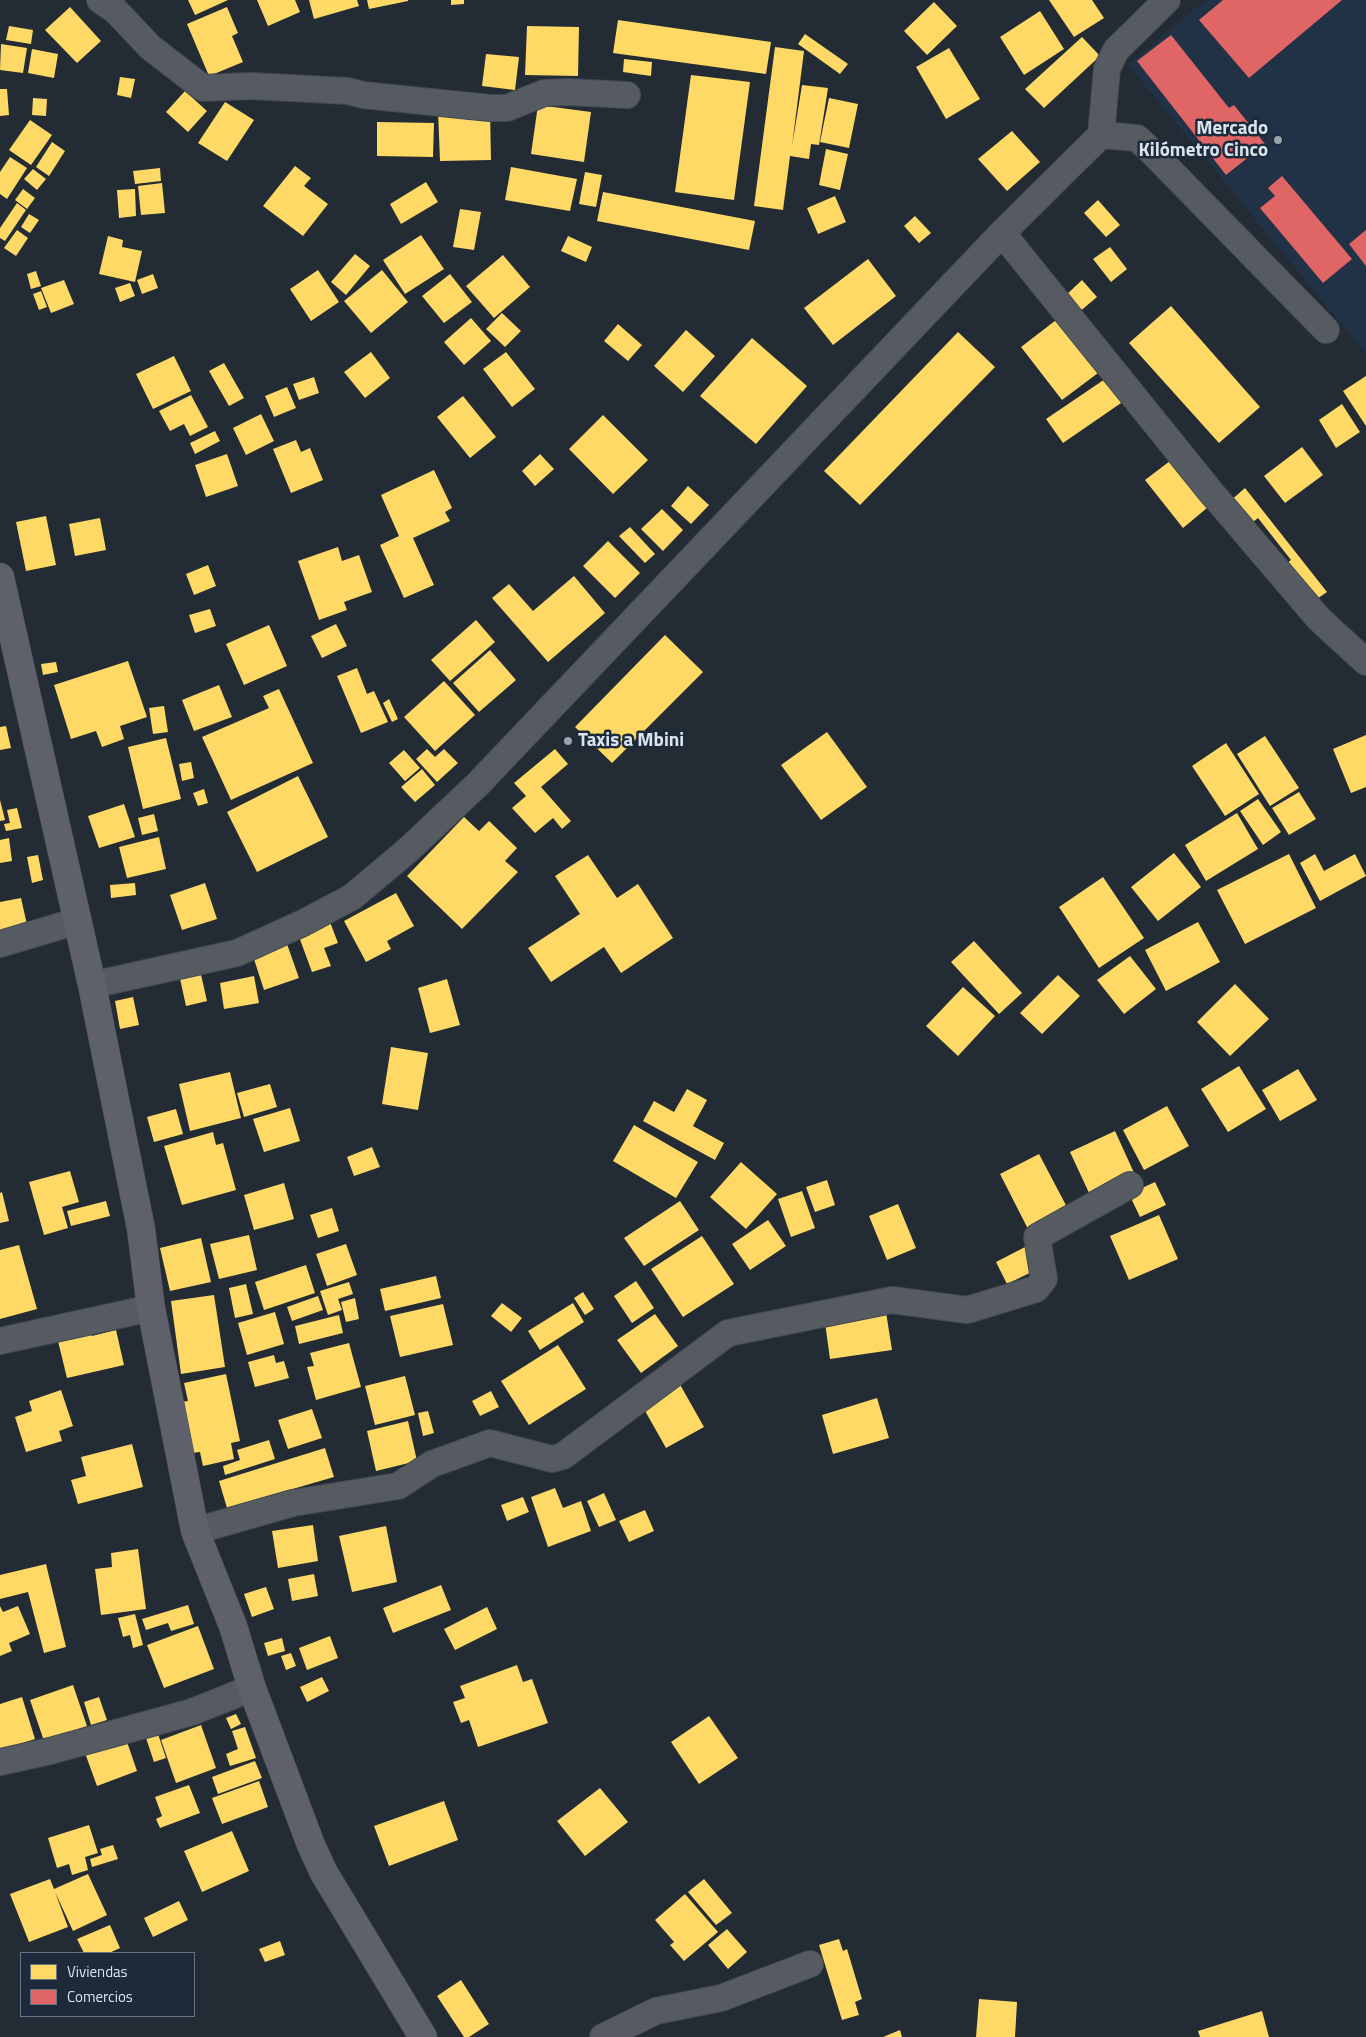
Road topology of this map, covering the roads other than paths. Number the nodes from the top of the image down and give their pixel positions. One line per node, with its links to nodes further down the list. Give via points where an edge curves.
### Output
1 (100, 0): 3 (street, via 115,10 150,47 203,88 250,86 348,91 490,108 507,108 544,92)
2 (1167, 0): 4 (street, via 1116,50 1107,70)
3 (628, 95)
4 (1101, 135): 5 (street); 6 (street, via 1137,138)
5 (1002, 233): 8 (street, via 1235,521 1319,619); 11 (street, via 477,785 408,850 352,896 303,923 237,952)
6 (1326, 330)
7 (0, 577): 9 (main road)
8 (1366, 662)
9 (77, 920): 10 (street); 11 (main road)
10 (0, 944)
11 (92, 985): 13 (main road, via 141,1229)
12 (1130, 1185): 15 (street, via 1037,1237 1044,1279 1036,1289 967,1310 892,1300 728,1333 564,1456 552,1459 490,1443 432,1464 398,1486 293,1503)
13 (151, 1308): 14 (street); 15 (main road)
14 (0, 1340)
15 (195, 1532): 16 (main road, via 233,1626)
16 (252, 1688): 17 (street, via 192,1712); 19 (main road, via 324,1873)
17 (0, 1762)
18 (810, 1964): 20 (street, via 720,1998 656,2011)
19 (422, 2037)
20 (602, 2037)

